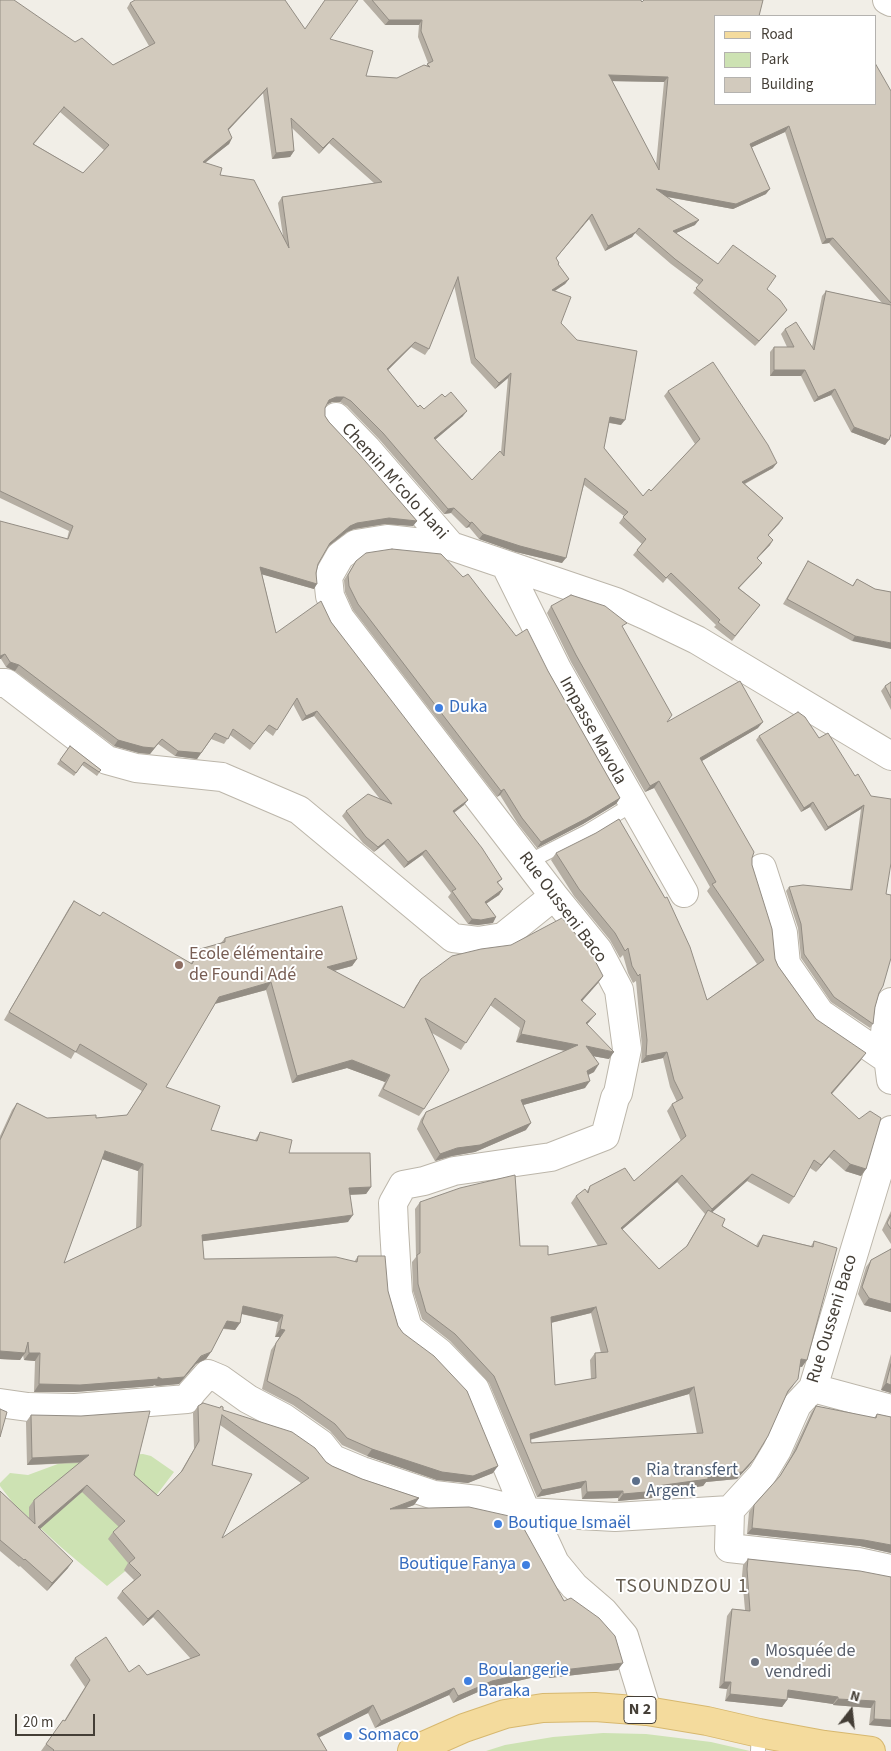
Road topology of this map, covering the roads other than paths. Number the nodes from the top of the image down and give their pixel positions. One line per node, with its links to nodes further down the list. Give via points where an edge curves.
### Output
1 (888, 0): 2 (street)
2 (891, 2)
3 (336, 417): 4 (street, Chemin M'colo Hani)
4 (451, 546): 5 (street, Rue Ousseni Baco); 9 (street, Rue Ousseni Baco, via 386,539 356,544 340,556 328,577 330,596 340,618)
5 (506, 566): 7 (street, Rue Ousseni Baco, via 616,602 698,640); 8 (street, Impasse Mavola, via 556,669)
6 (0, 683): 12 (street, via 6,683 107,760 136,768 222,777 299,810 453,938 478,941 503,937)
7 (891, 756)
8 (633, 804): 9 (lane); 11 (street, Impasse Mavola)
9 (528, 862): 12 (street, Rue Ousseni Baco)
10 (762, 868): 14 (street, via 783,933 786,964 820,1013)
11 (684, 893)
12 (554, 896): 20 (street, Rue Ousseni Baco, via 598,950 618,990 627,1049 605,1136 551,1157 454,1170 404,1185 393,1203 398,1294 408,1328 439,1352 475,1389)
13 (891, 1002): 14 (street, via 885,1033)
14 (890, 1071)
15 (891, 1130): 16 (street, Rue Ousseni Baco)
16 (813, 1388): 18 (street); 19 (street, Rue Ousseni Baco, via 797,1405 762,1475)
17 (0, 1403): 20 (street, via 75,1408 187,1399 208,1374 284,1418 321,1444 333,1459 434,1495 478,1500)
18 (891, 1409)
19 (730, 1510): 20 (street, via 615,1517); 21 (street, via 729,1548 858,1562)
20 (526, 1512): 22 (street, Rue Ousseni Baco, via 544,1537 555,1563 624,1636)
21 (891, 1569)
22 (647, 1711): 23 (main road, N 2, via 707,1721); 24 (main road, N 2, via 543,1708 505,1714)
23 (759, 1742): 25 (main road, N 2)
24 (412, 1751)
25 (872, 1751)

